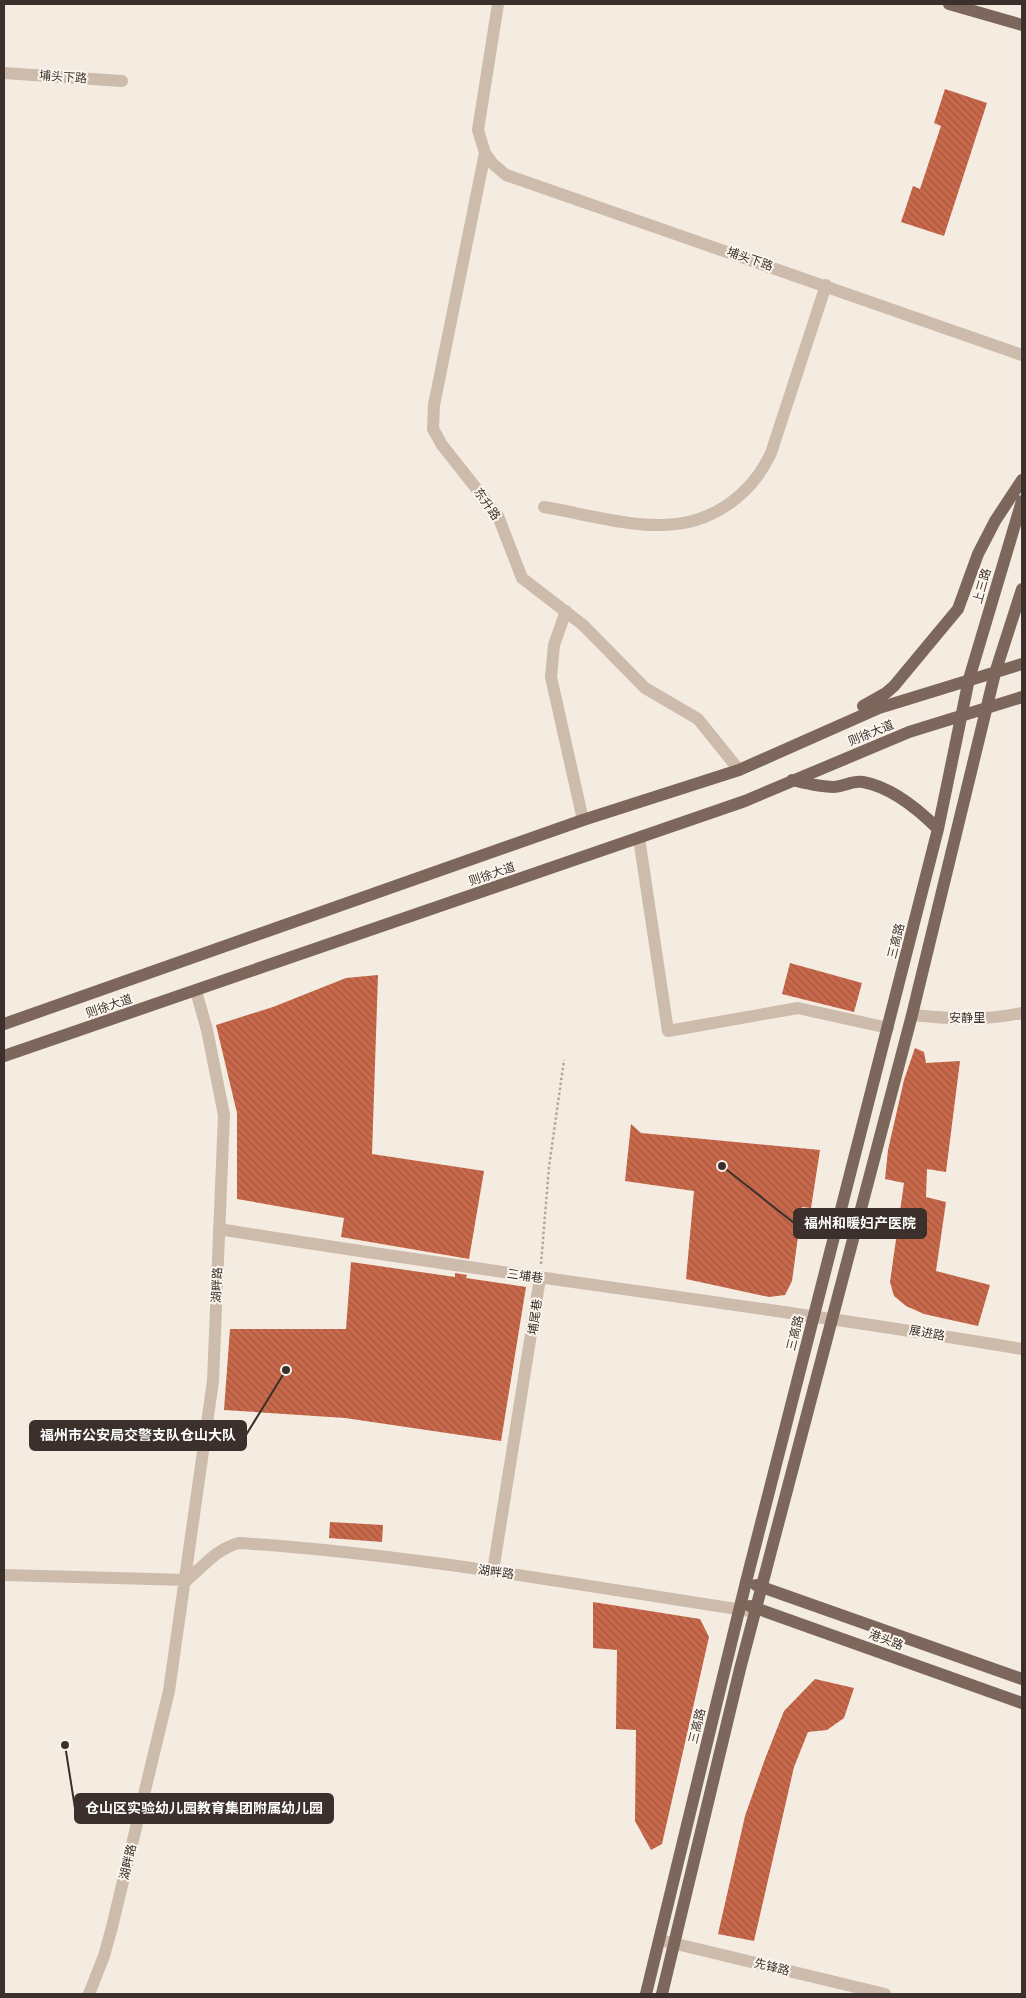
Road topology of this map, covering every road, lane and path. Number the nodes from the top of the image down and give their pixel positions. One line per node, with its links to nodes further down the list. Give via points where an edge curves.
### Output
1 (498, 4): 6 (street, via 478,121)
2 (949, 4): 3 (main road)
3 (1022, 26)
4 (4, 73): 5 (street, 埔头下路)
5 (122, 81)
6 (486, 153): 7 (street, 埔头下路, via 506,175); 13 (street, 东升路, via 434,405 433,430 498,516 522,578)
7 (826, 286): 8 (street, 埔头下路); 11 (street, via 771,453 758,476 739,497 706,516 666,525 634,523)
8 (1022, 355)
9 (1022, 480): 20 (main road, via 978,554 958,609 903,676 876,700)
10 (1022, 500): 16 (main road, 上三路)
11 (544, 507)
12 (1022, 588): 15 (main road)
13 (566, 611): 21 (street, 东升路, via 645,688 698,719); 23 (street, via 554,645 551,677)
14 (1022, 664): 15 (main road, 则徐大道)
15 (995, 673): 16 (main road, 则徐大道); 18 (main road)
16 (969, 679): 19 (main road, 三高路); 20 (main road, 则徐大道, via 879,708)
17 (1022, 697): 18 (main road, 则徐大道)
18 (986, 709): 19 (main road, 则徐大道); 28 (main road)
19 (959, 718): 22 (main road, 则徐大道, via 909,732); 24 (main road, 三高路)
20 (792, 746): 21 (main road, 则徐大道)
21 (739, 770): 23 (main road, 则徐大道)
22 (792, 780): 24 (main road, via 834,787 856,782 877,786 912,807); 25 (main road, 则徐大道, via 745,801)
23 (584, 820): 29 (main road, 则徐大道)
24 (938, 828): 30 (main road, 三高路)
25 (639, 838): 26 (main road, 则徐大道); 30 (street, via 668,1031 798,1008)
26 (196, 991): 31 (main road, 则徐大道); 33 (street, 湖畔路, via 208,1030 224,1115)
27 (1022, 1013): 28 (street, 安静里, via 983,1020)
28 (912, 1015): 36 (main road)
29 (4, 1024)
30 (888, 1028): 35 (main road, 三高路)
31 (4, 1056)
32 (564, 1060): 34 (path, via 549,1167)
33 (219, 1229): 34 (street, 三埔巷); 40 (street, 湖畔路, via 213,1381)
34 (540, 1278): 35 (street, 三埔巷); 38 (street, 埔尾巷)
35 (814, 1316): 36 (street, 三埔巷); 41 (main road, 三高路)
36 (831, 1318): 37 (street, 展进路); 42 (main road)
37 (1022, 1349)
38 (493, 1571): 40 (street, 湖畔路, via 326,1548 238,1543 226,1546); 43 (street, 湖畔路)
39 (4, 1575): 40 (street)
40 (187, 1580): 49 (street, 湖畔路, via 169,1691 112,1927)
41 (746, 1582): 42 (main road, 港头路); 43 (main road, 三高路)
42 (763, 1588): 44 (main road); 45 (main road, 港头路)
43 (740, 1606): 44 (street, 湖畔路); 47 (main road, 三高路)
44 (757, 1610): 46 (main road, 港头路); 48 (main road)
45 (1022, 1679)
46 (1022, 1703)
47 (660, 1940): 48 (street, 先锋路); 50 (main road, 三高路)
48 (675, 1944): 51 (main road); 52 (street, 先锋路)
49 (89, 1994)
50 (646, 1994)
51 (662, 1994)
52 (885, 1994)

